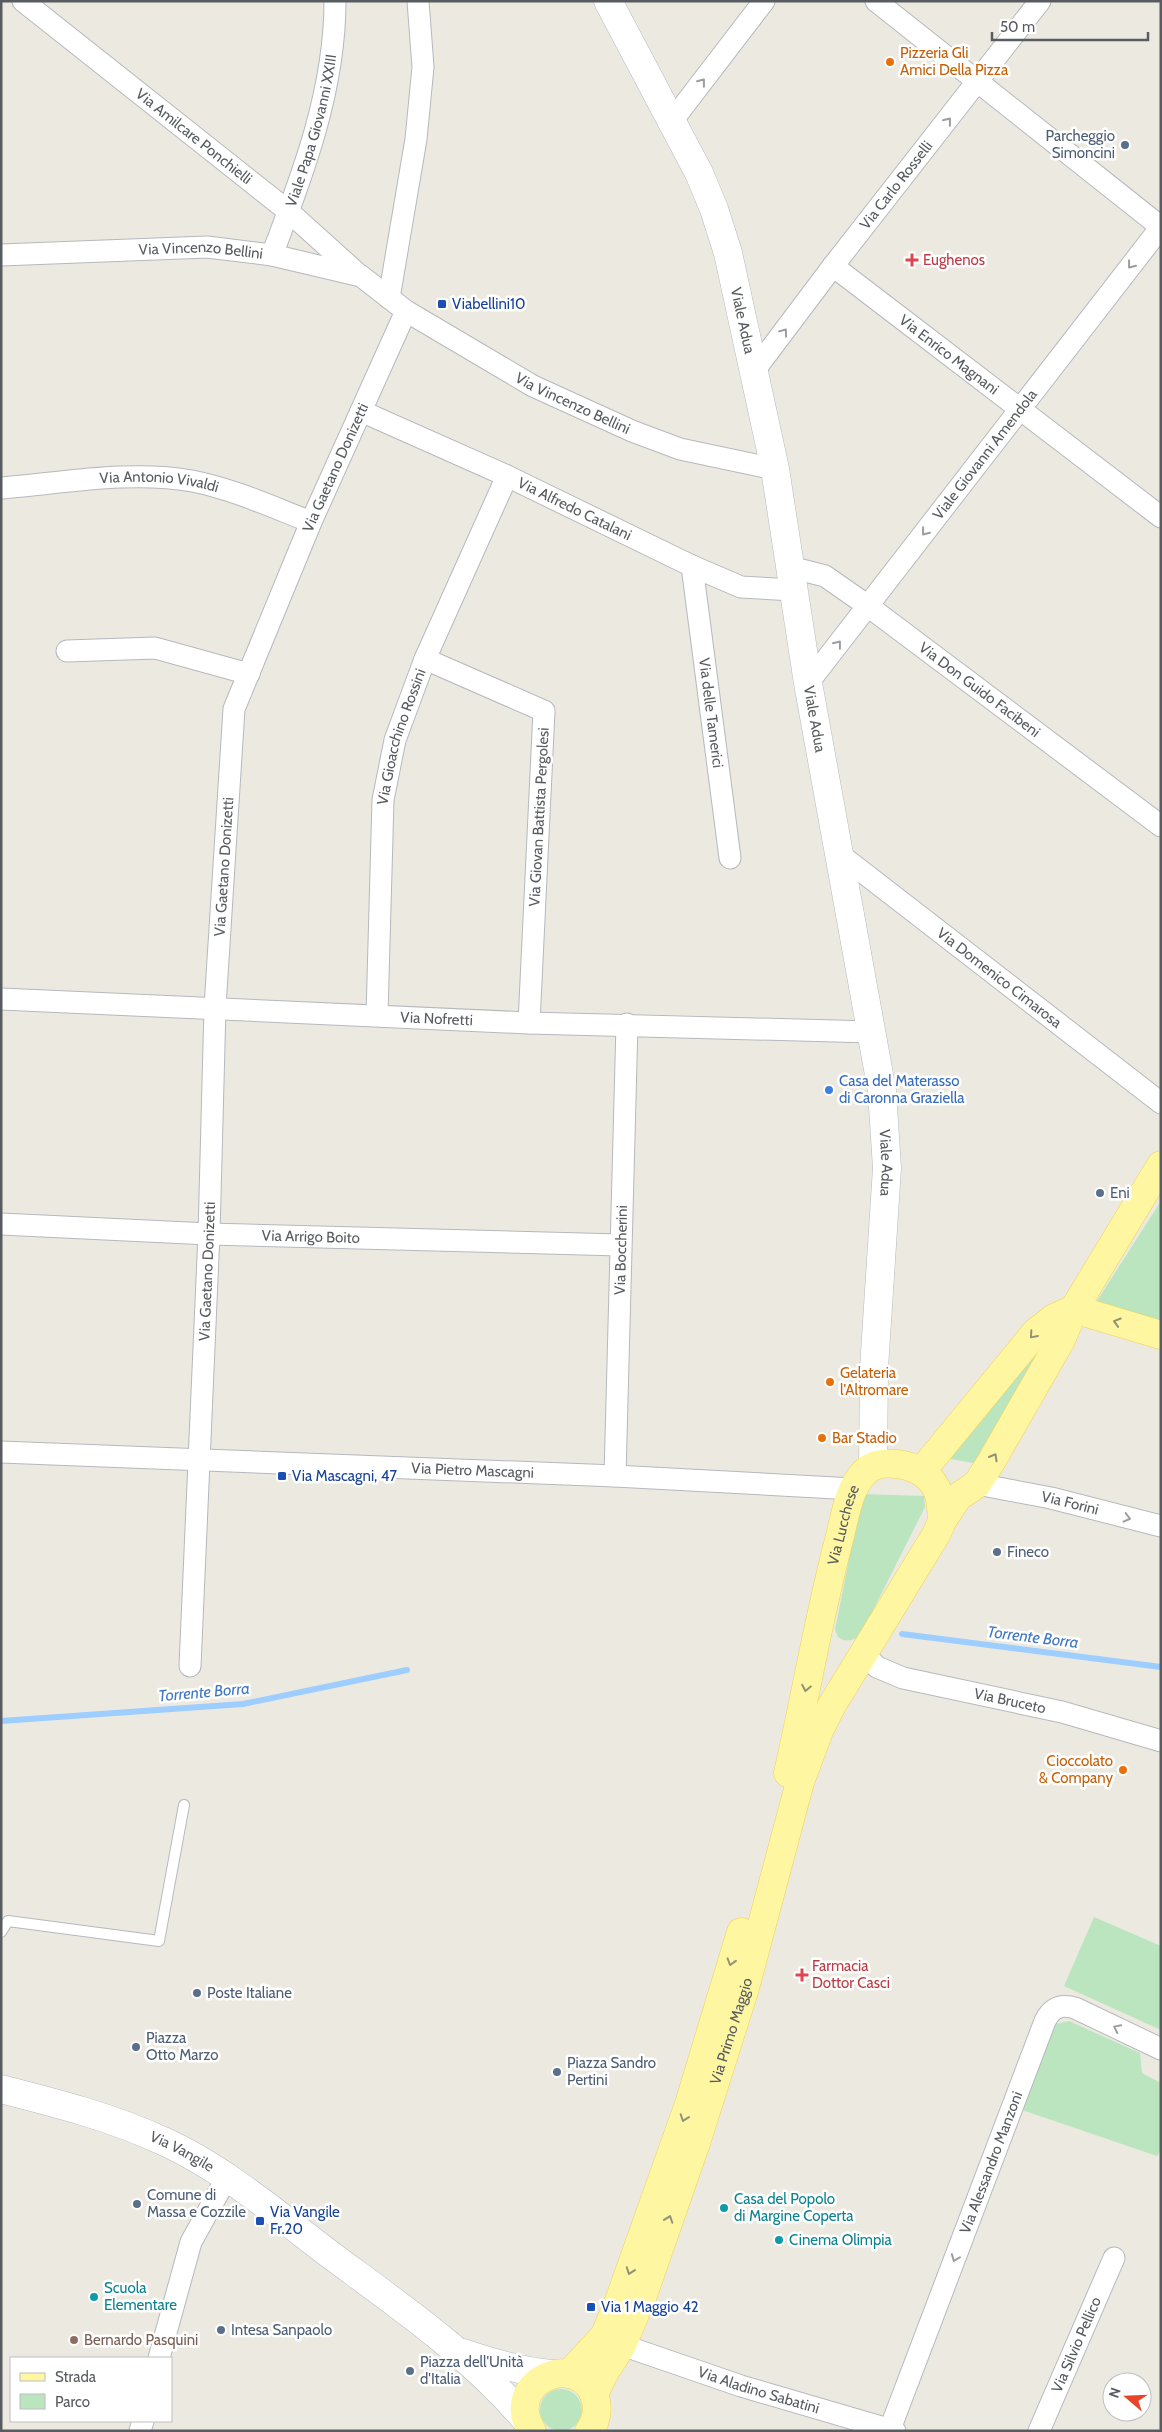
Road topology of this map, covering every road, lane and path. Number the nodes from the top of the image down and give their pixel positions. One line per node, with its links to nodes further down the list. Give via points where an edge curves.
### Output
1 (23, 1): 10 (street, Via Amilcare Ponchielli)
2 (334, 1): 10 (street, Viale Papa Giovanni XXIII, via 335,26 326,90 308,156)
3 (418, 1): 16 (street, via 423,67 416,139)
4 (608, 1): 9 (main road, Viale Adua)
5 (764, 1): 9 (street, one-way to 5)
6 (876, 1): 8 (street)
7 (1040, 1): 8 (street, Via Carlo Rosselli)
8 (978, 83): 11 (street); 14 (street, Via Carlo Rosselli, one-way to 8)
9 (672, 121): 18 (main road, Viale Adua, via 714,209 728,253)
10 (288, 211): 13 (street, Viale Papa Giovanni XXIII); 15 (street, Via Amilcare Ponchielli)
11 (1161, 227): 19 (street, Viale Giovanni Amendola, one-way to 19)
12 (1, 255): 13 (street, Via Vincenzo Bellini, via 207,247)
13 (272, 256): 15 (street, Via Vincenzo Bellini)
14 (833, 266): 18 (street, Via Carlo Rosselli, one-way to 14); 19 (street, Via Enrico Magnani)
15 (360, 276): 16 (street, Via Vincenzo Bellini)
16 (389, 298): 17 (street, Via Vincenzo Bellini)
17 (406, 311): 20 (street, Via Gaetano Donizetti); 21 (street, Via Vincenzo Bellini, via 533,386 632,431 680,449)
18 (754, 371): 21 (main road, Viale Adua)
19 (1020, 408): 24 (street, Via Enrico Magnani); 28 (street, Viale Giovanni Amendola, one-way to 28)
20 (361, 411): 22 (street, Via Alfredo Catalani); 25 (street, Via Gaetano Donizetti)
21 (775, 469): 27 (main road, Viale Adua)
22 (507, 476): 26 (street, Via Alfredo Catalani); 30 (street, Via Gioacchino Rossini)
23 (1, 488): 25 (street, Via Antonio Vivaldi, via 142,476 176,479 232,492)
24 (1161, 517)
25 (311, 522): 31 (street, Via Gaetano Donizetti)
26 (692, 566): 27 (street, Via Alfredo Catalani, via 740,587); 35 (street, Via delle Tamerici)
27 (792, 578): 28 (street, Via Don Guido Facibeni, via 825,576); 32 (main road, Viale Adua)
28 (868, 606): 32 (street, Viale Giovanni Amendola, one-way to 28); 33 (street, Via Don Guido Facibeni)
29 (66, 650): 31 (street, via 155,648)
30 (425, 658): 38 (street, Via Gioacchino Rossini, via 395,740 383,800); 39 (street, Via Giovan Battista Pergolesi, via 544,711)
31 (249, 674): 37 (street, Via Gaetano Donizetti, via 234,709)
32 (808, 683): 34 (main road, Viale Adua)
33 (1161, 826)
34 (838, 853): 41 (main road, Viale Adua); 42 (street, Via Domenico Cimarosa)
35 (730, 858)
36 (1, 999): 37 (street, Via Nofretti)
37 (215, 1007): 38 (street, Via Nofretti); 45 (street, Via Gaetano Donizetti)
38 (377, 1015): 39 (street, Via Nofretti)
39 (529, 1022): 40 (street, Via Nofretti)
40 (627, 1024): 41 (street, Via Nofretti); 46 (street, Via Boccherini)
41 (872, 1032): 51 (main road, Viale Adua, via 882,1091 887,1168 874,1368)
42 (1161, 1103)
43 (1161, 1165): 47 (main road)
44 (1, 1224): 45 (street, Via Arrigo Boito)
45 (209, 1234): 46 (street, Via Arrigo Boito); 50 (street, Via Gaetano Donizetti)
46 (620, 1245): 53 (street, Via Boccherini)
47 (1074, 1309): 48 (main road, one-way to 47); 52 (main road, one-way to 52, via 1054,1318 1036,1332); 54 (main road, one-way to 47, via 1061,1340)
48 (1161, 1335)
49 (1, 1452): 50 (street, Via Pietro Mascagni)
50 (200, 1458): 53 (street, Via Pietro Mascagni); 60 (street, Via Gaetano Donizetti)
51 (873, 1466): 52 (main road, via 899,1464); 55 (main road, Via Lucchese, via 864,1472)
52 (921, 1472): 56 (main road, via 941,1496)
53 (615, 1476): 55 (street, Via Pietro Mascagni)
54 (977, 1484): 56 (main road, via 958,1497); 57 (street, Via Forini, one-way to 57, via 1051,1498)
55 (854, 1489): 58 (main road, Via Lucchese)
56 (942, 1521): 59 (main road)
57 (1161, 1526)
58 (815, 1640): 59 (main road, via 824,1650 845,1661); 71 (main road, Via Primo Maggio, one-way to 71, via 777,1822 689,2104 612,2321 597,2345)
59 (861, 1658): 61 (street, Via Bruceto, via 904,1678 1062,1712); 68 (main road, Via Primo Maggio, one-way to 59, via 696,2143 744,1988 803,1773 832,1705)
60 (190, 1666)
61 (1161, 1741)
62 (184, 1804): 63 (lane, via 159,1940 8,1921)
63 (1, 1932)
64 (1161, 2049): 75 (street, Via Alessandro Manzoni, one-way to 75, via 1075,2008 1061,2006 1051,2011)
65 (1, 2089): 66 (main road, Via Vangile, via 74,2108 132,2128 183,2151)
66 (226, 2178): 69 (main road, Via Vangile, via 280,2215); 70 (street, via 191,2242)
67 (1114, 2258): 76 (street, Via Silvio Pellico)
68 (622, 2346): 72 (main road, Via Primo Maggio); 75 (street, Via Aladino Sabatini, via 757,2391)
69 (460, 2352): 71 (main road, via 530,2372); 73 (main road)
70 (159, 2357)
71 (560, 2374): 72 (main road, via 587,2384); 73 (main road, Via Primo Maggio, via 536,2383 530,2391 525,2408)
72 (594, 2396): 74 (main road, via 597,2412)
73 (529, 2426)
74 (591, 2430)
75 (893, 2430)
76 (1039, 2431)

